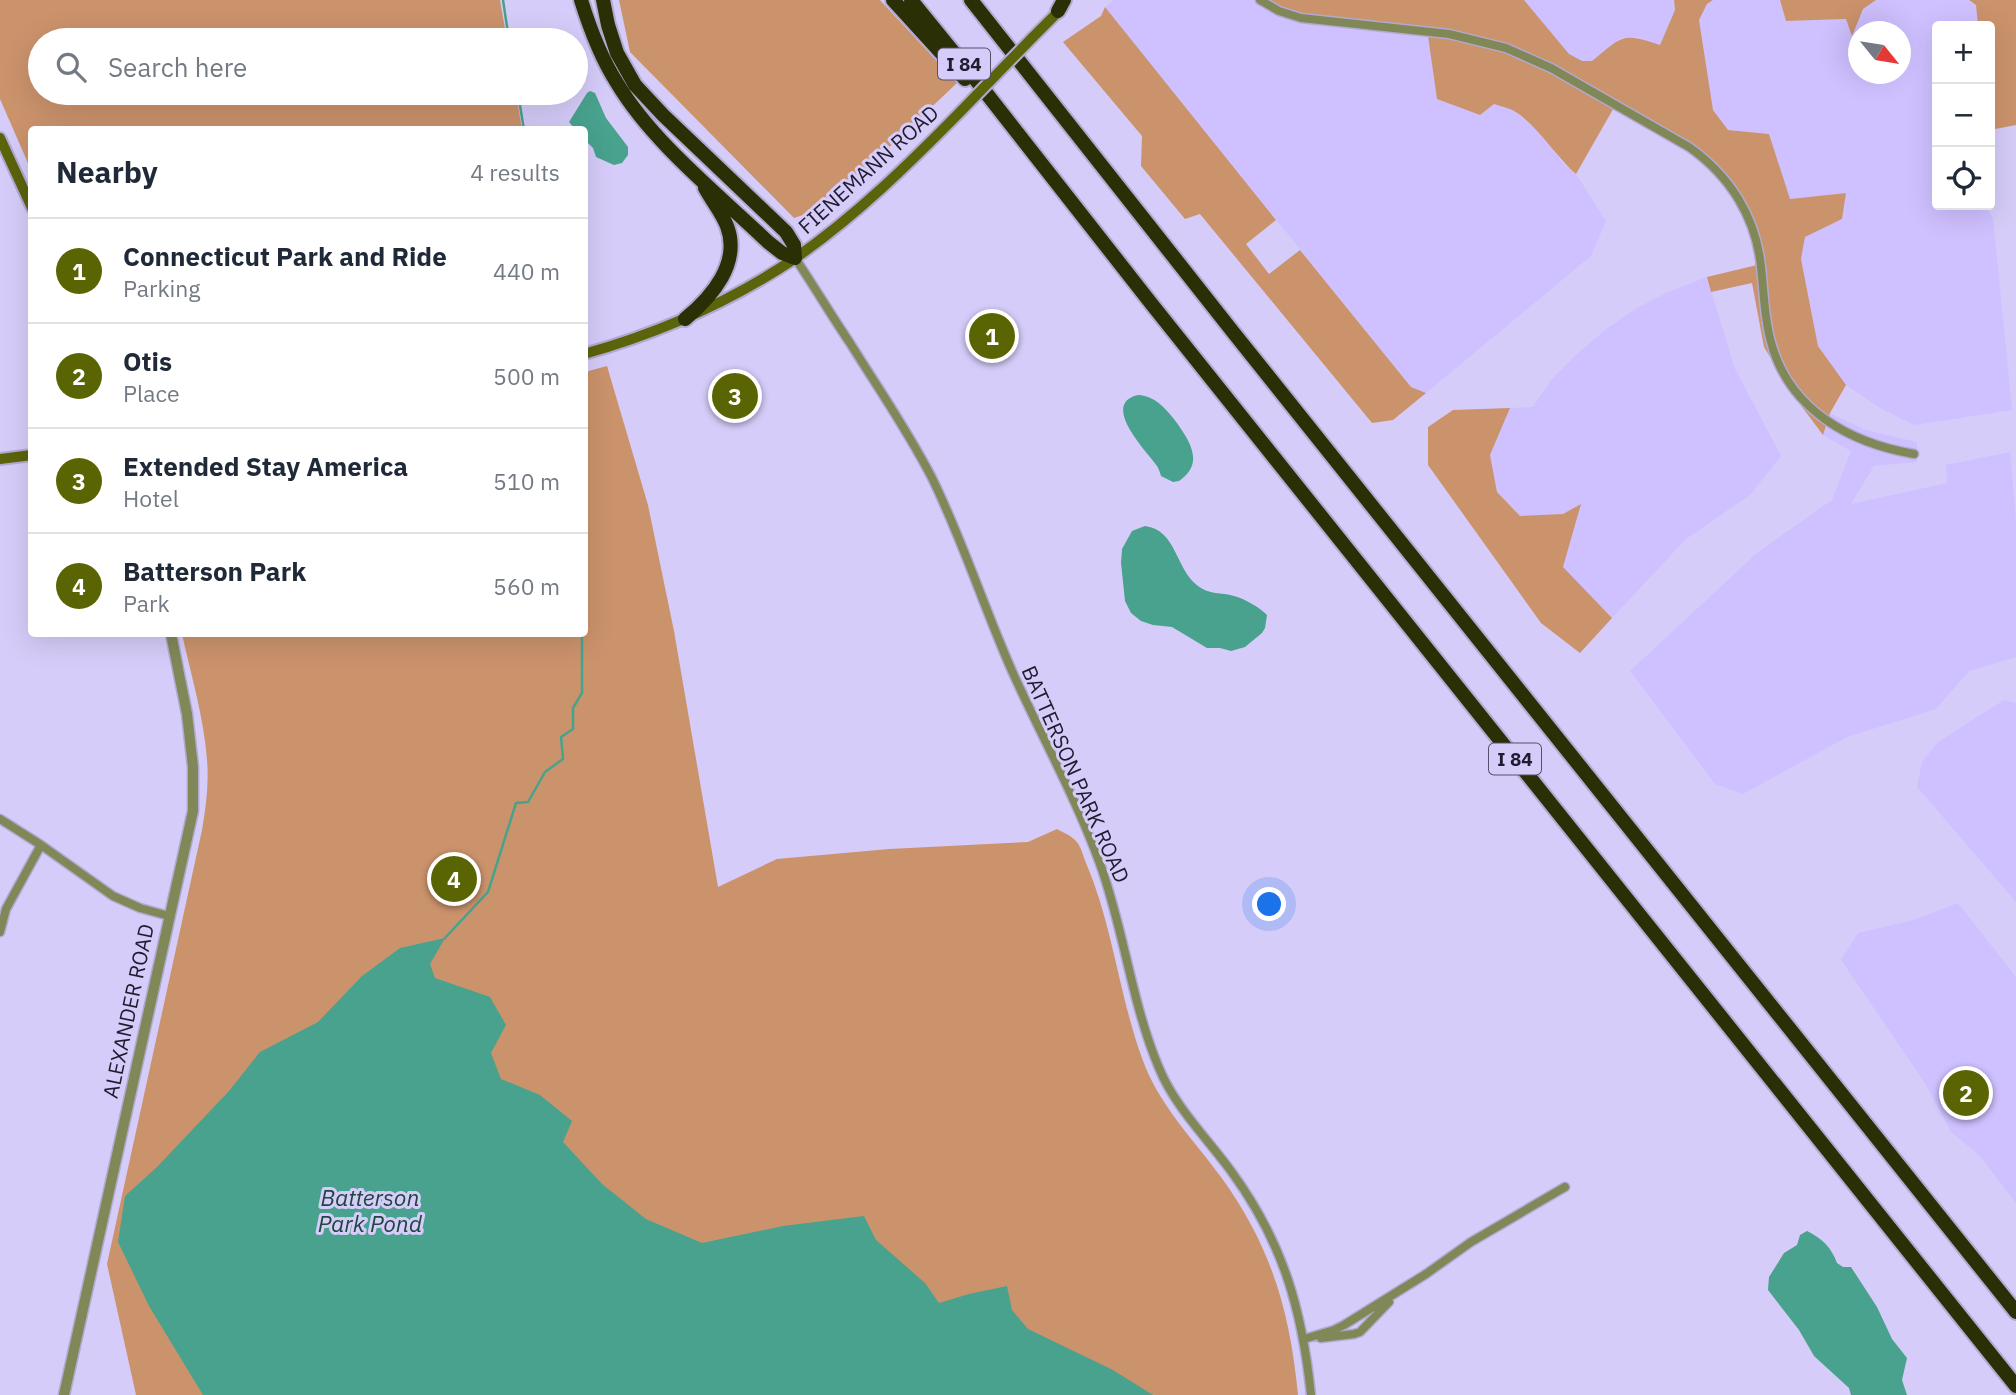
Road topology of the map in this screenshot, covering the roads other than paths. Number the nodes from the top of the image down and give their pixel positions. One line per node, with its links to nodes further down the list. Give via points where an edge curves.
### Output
1 (581, 0): 10 (highway, via 602,55 624,95 649,128)
2 (603, 0): 12 (highway, via 617,53 635,85 786,232)
3 (893, 0): 8 (highway)
4 (911, 0): 8 (highway, I 84)
5 (971, 0): 25 (highway, I 84)
6 (1260, 0): 15 (street, via 1301,18 1449,34 1506,48 1551,68 1689,146 1726,181 1744,206 1761,264 1771,344 1792,386 1822,418 1849,435)
7 (1064, 4): 12 (main road, FIENEMANN ROAD, bridge, via 915,158)
8 (1015, 130): 27 (highway, I 84)
9 (0, 138): 11 (main road)
10 (700, 178): 12 (highway, via 778,250); 13 (highway, via 727,225 730,255 717,286)
11 (28, 199)
12 (795, 258): 13 (main road, FIENEMANN ROAD); 26 (street, BATTERSON PARK ROAD, via 904,427 932,479 1004,654 1100,864 1161,1073 1232,1172 1272,1238 1293,1290)
13 (685, 319): 14 (main road, FIENEMANN ROAD)
14 (588, 353)
15 (1914, 454)
16 (28, 455): 17 (main road)
17 (0, 458)
18 (172, 637): 21 (street, ALEXANDER ROAD, via 193,767 192,811)
19 (0, 820): 20 (street)
20 (41, 845): 21 (street, via 113,896); 22 (street, via 6,909)
21 (169, 916): 28 (street, ALEXANDER ROAD)
22 (0, 932)
23 (1565, 1187): 24 (street)
24 (1411, 1283): 26 (street, via 1344,1325); 26 (street, via 1360,1332)
25 (2016, 1311)
26 (1304, 1339): 29 (street, BATTERSON PARK ROAD)
27 (2016, 1386)
28 (64, 1395)
29 (1311, 1395)

